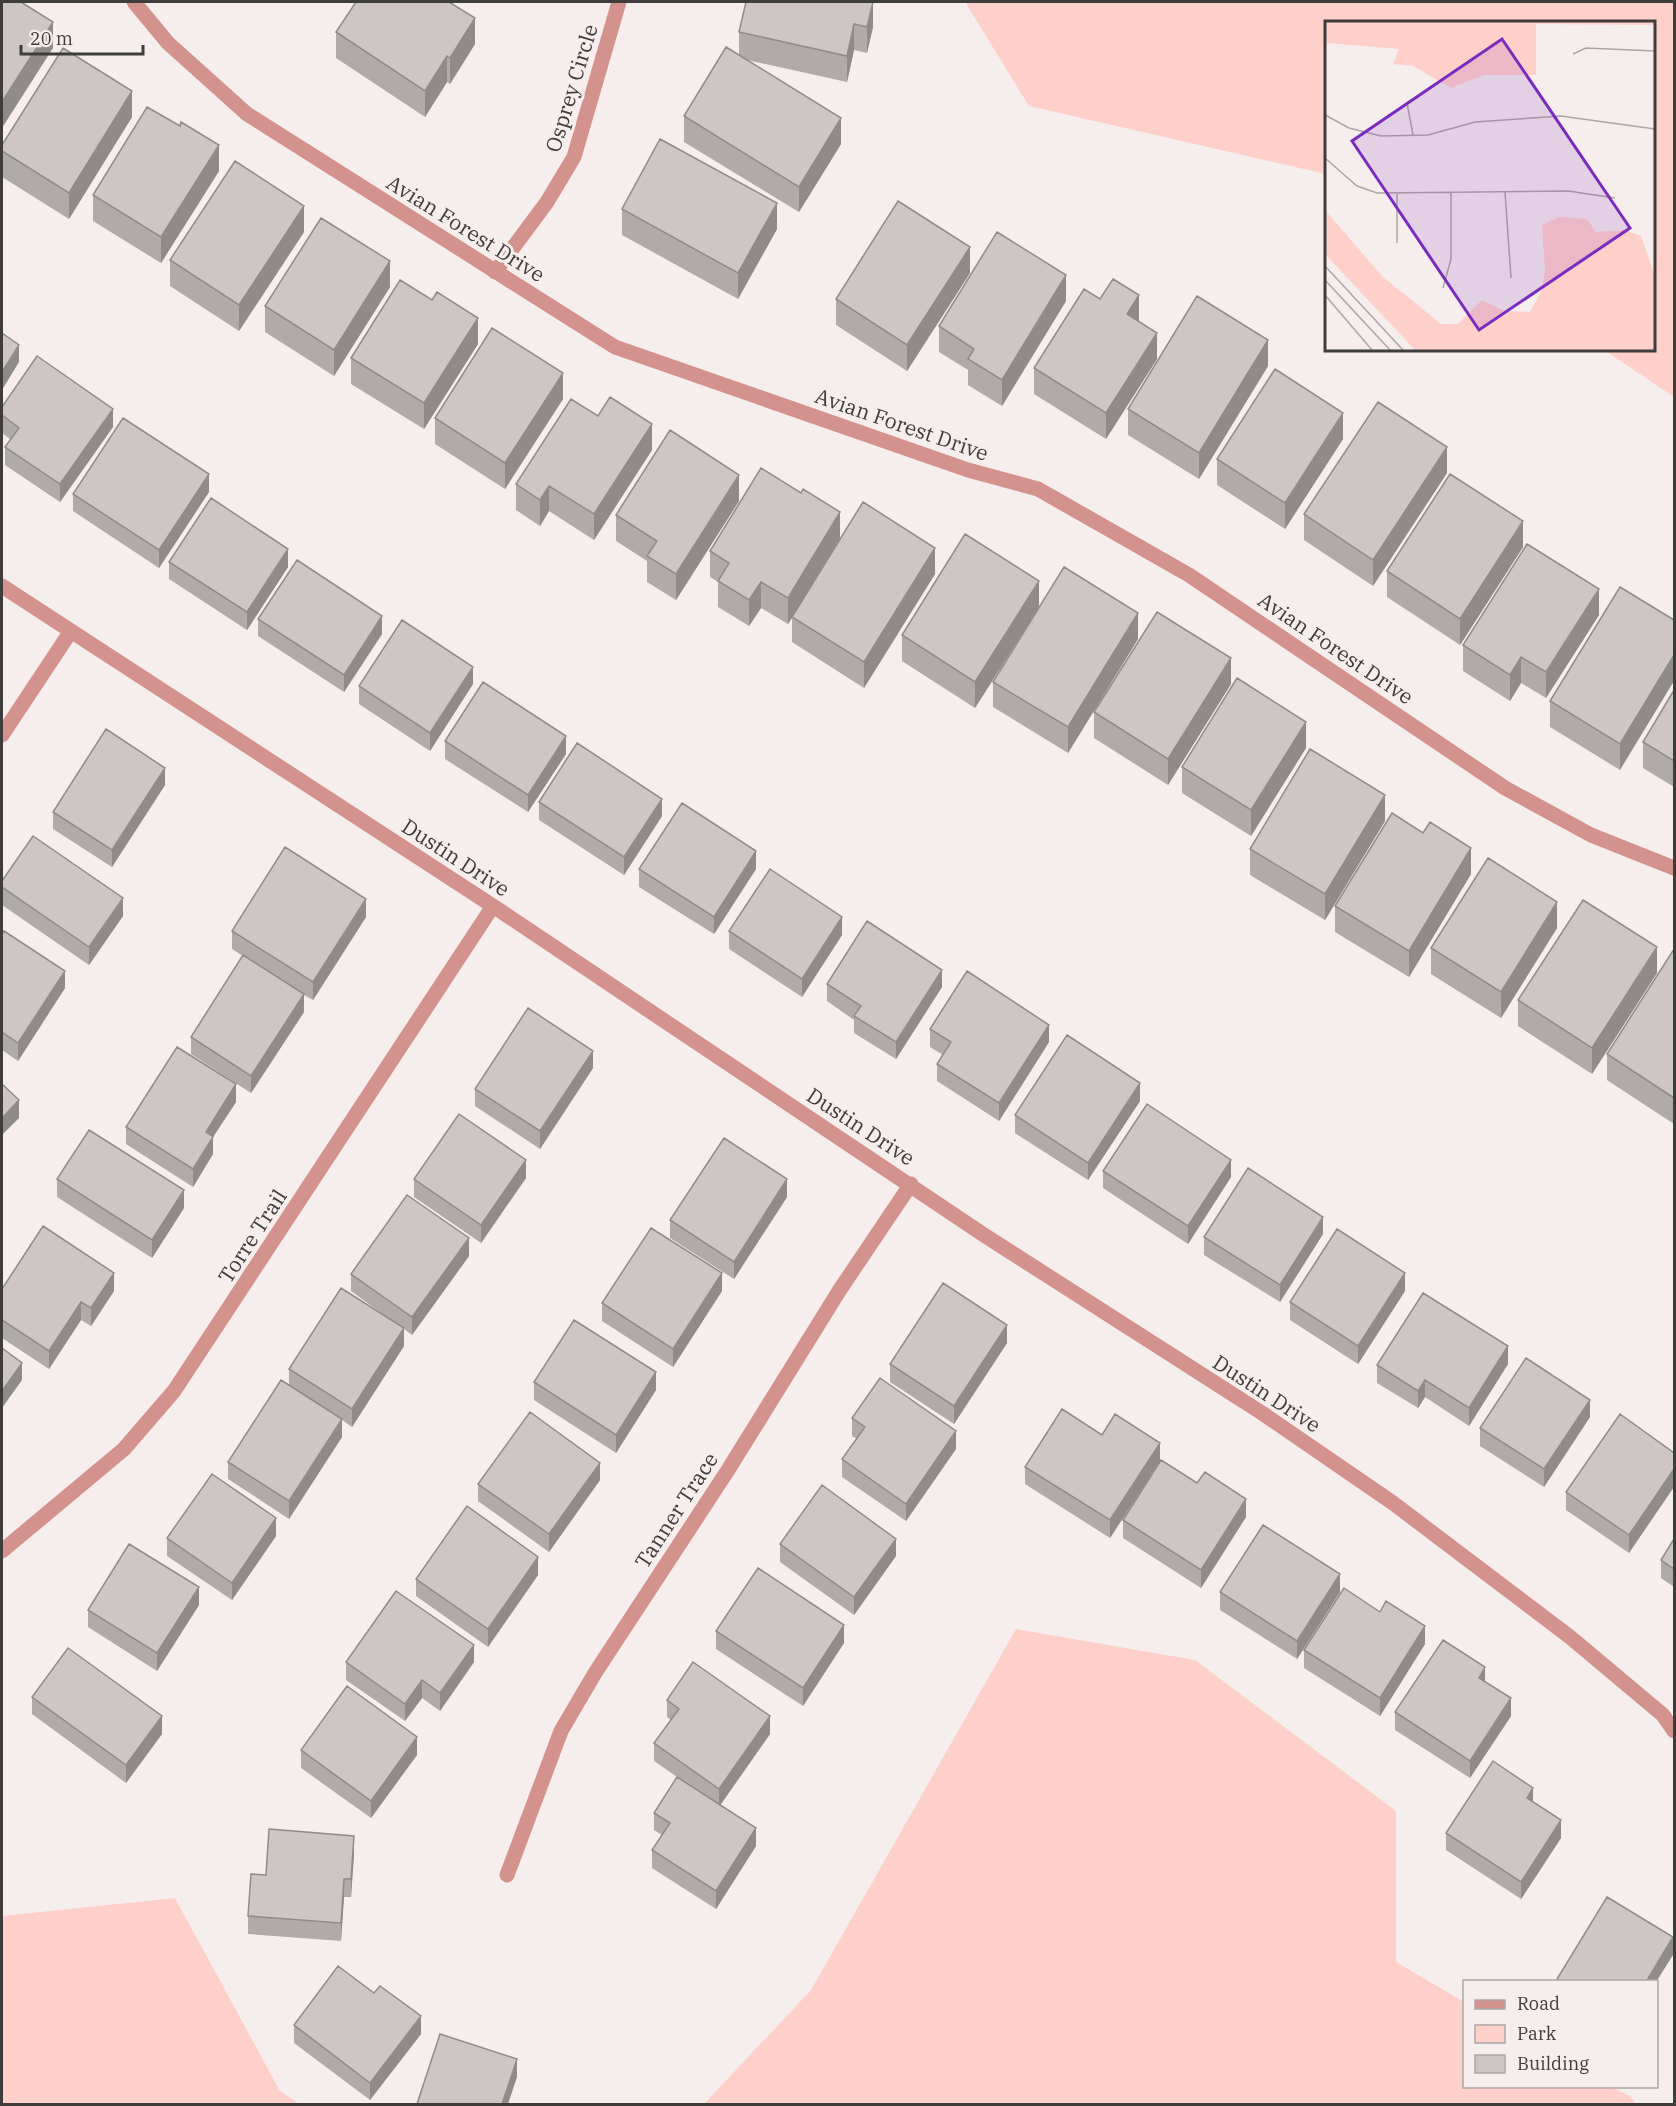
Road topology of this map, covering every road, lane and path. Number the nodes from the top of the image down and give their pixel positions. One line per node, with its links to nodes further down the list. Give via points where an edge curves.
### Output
1 (134, 2): 3 (street, Avian Forest Drive, via 168,43 247,114)
2 (619, 2): 3 (street, Osprey Circle, via 574,158)
3 (495, 272): 7 (street, Avian Forest Drive, via 615,347 968,470 1038,489 1189,575 1505,788 1591,835)
4 (2, 586): 5 (street, Dustin Drive)
5 (71, 631): 6 (street); 8 (street, Dustin Drive)
6 (2, 735)
7 (1674, 868)
8 (493, 906): 9 (street, Dustin Drive); 10 (street, Torre Trail, via 198,1356 156,1413 98,1472)
9 (911, 1184): 11 (street, Dustin Drive, via 1393,1503 1570,1637 1663,1714); 12 (street, Tanner Trace, via 561,1731)
10 (2, 1551)
11 (1674, 1731)
12 (507, 1875)

